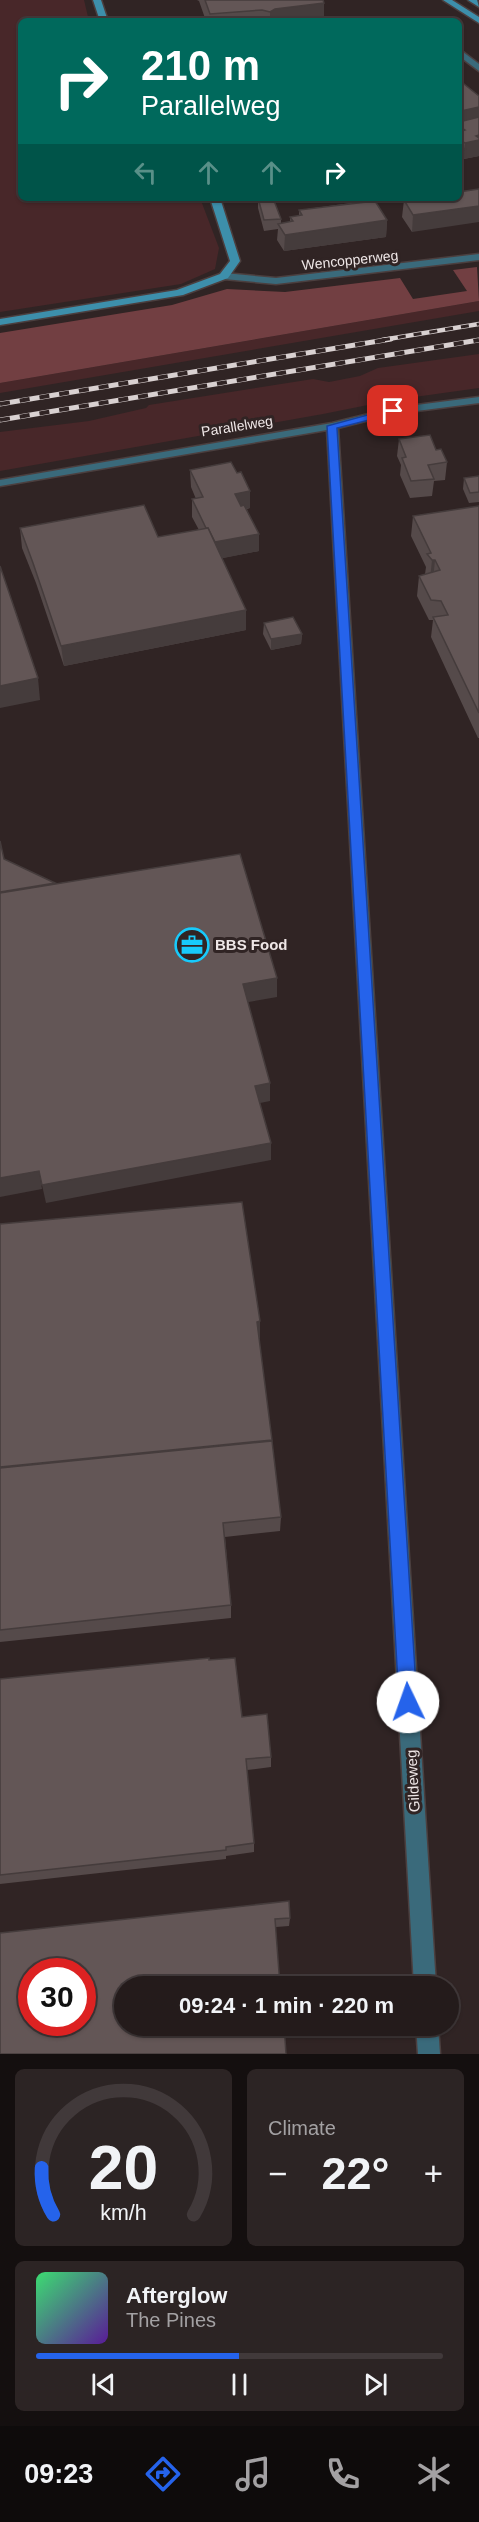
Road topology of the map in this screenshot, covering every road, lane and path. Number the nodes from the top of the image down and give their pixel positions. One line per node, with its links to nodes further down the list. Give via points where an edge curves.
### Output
1 (97, 0): 5 (street)
2 (447, 0): 6 (street)
3 (472, 0): 4 (street)
4 (479, 5)
5 (103, 18)
6 (479, 21)
7 (462, 55): 8 (street)
8 (479, 69)
9 (216, 201): 11 (street, via 235,261)
10 (479, 257): 11 (street, Wencopperweg, via 276,281)
11 (225, 276): 12 (street, Wencopperweg, via 179,293)
12 (0, 322)
13 (479, 400): 14 (street, Parallelweg, via 393,411)
14 (332, 426): 15 (street, Parallelweg); 16 (street, Gildeweg)
15 (0, 483)
16 (424, 1976)
17 (428, 2036): 18 (street)
18 (429, 2054)

